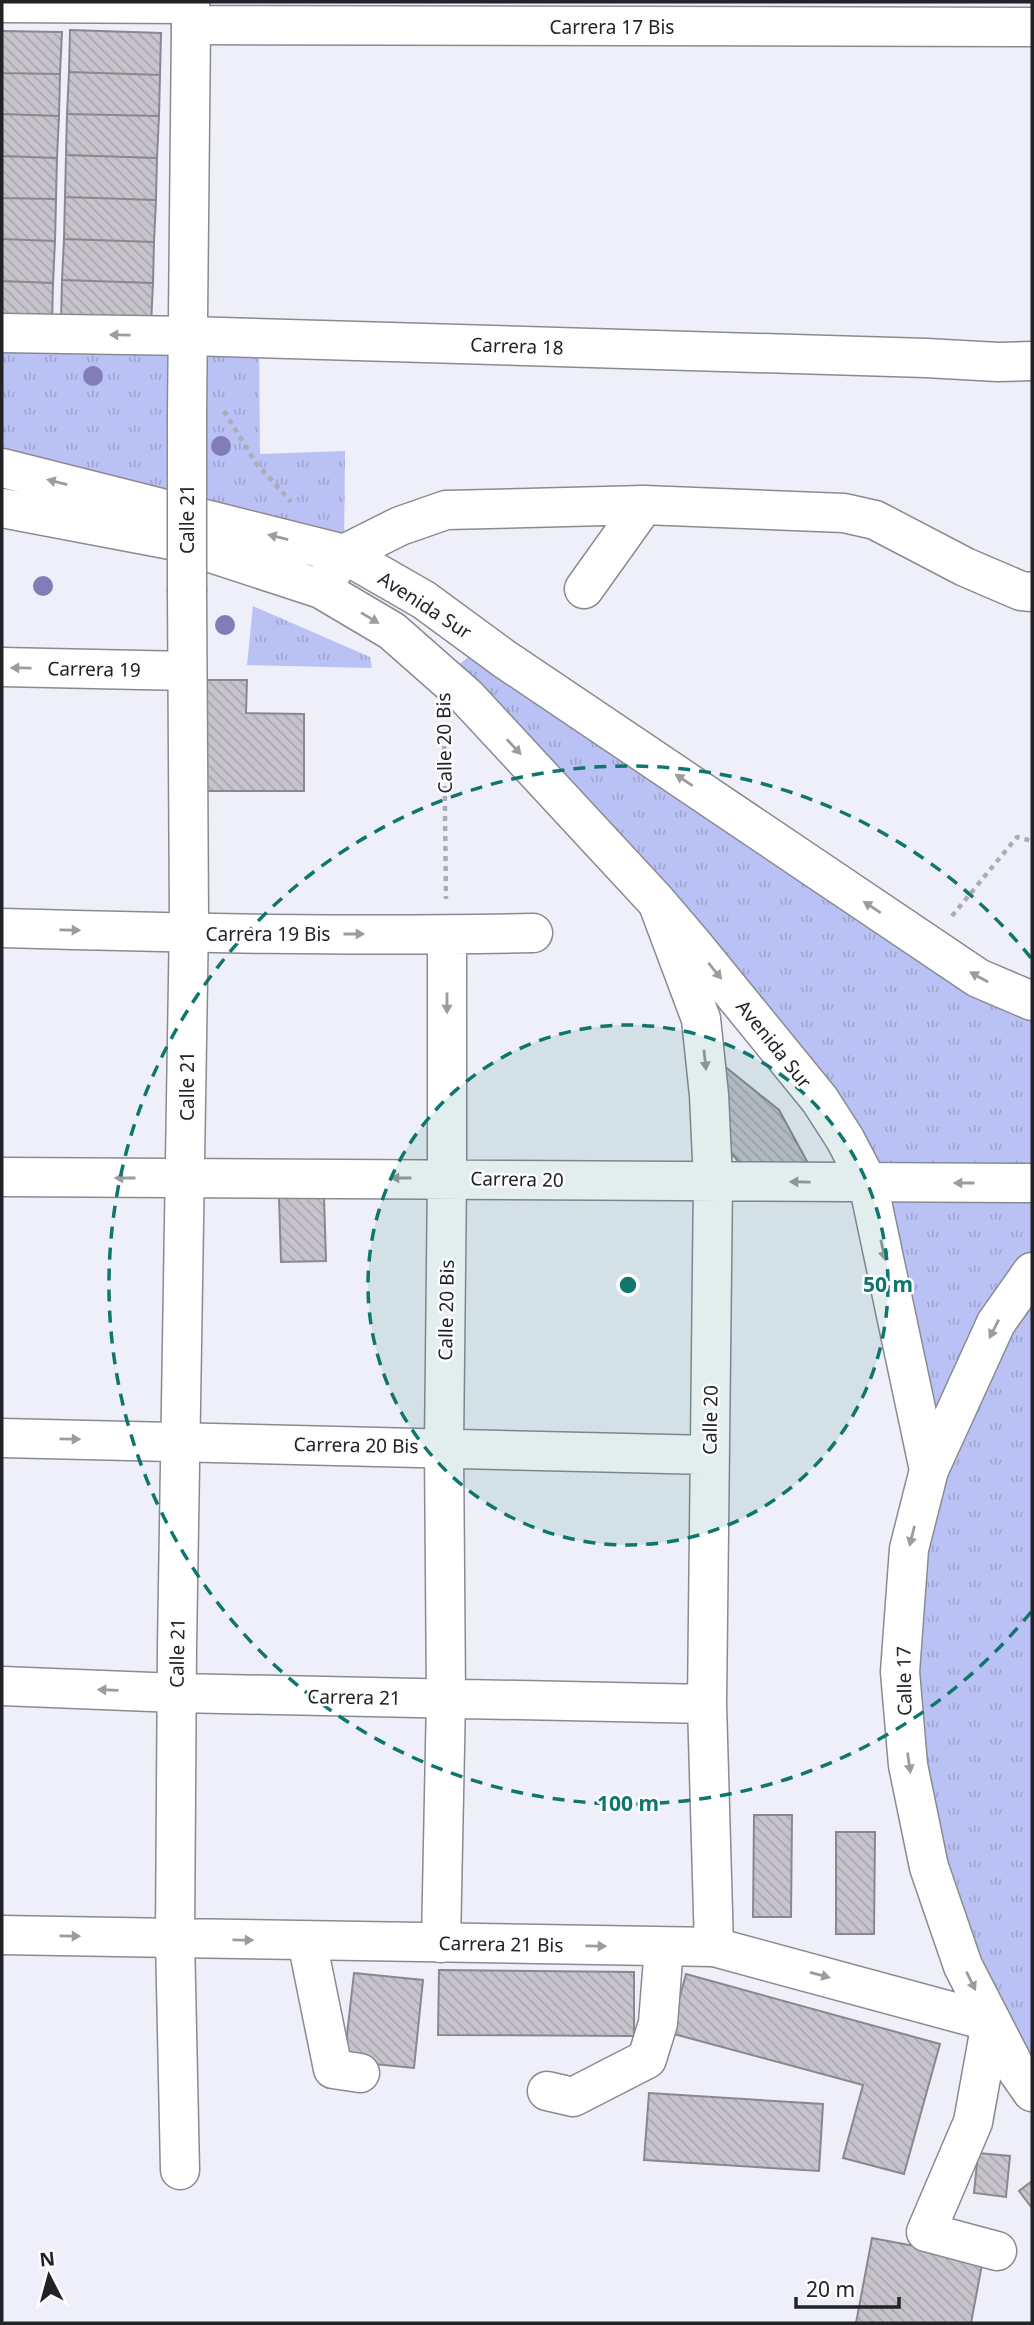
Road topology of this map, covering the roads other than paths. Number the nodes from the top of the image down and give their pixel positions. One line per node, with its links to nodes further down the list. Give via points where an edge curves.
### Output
1 (2, 3): 2 (street, Carrera 17 Bis)
2 (190, 10): 3 (street, Carrera 17 Bis); 6 (street, Calle 21)
3 (847, 15): 4 (street, Carrera 17 Bis)
4 (1032, 27)
5 (2, 333): 6 (street, Carrera 18, one-way to 5)
6 (188, 335): 7 (street, Carrera 18); 16 (street, Calle 21, bridge, via 205,412 187,592)
7 (1032, 360)
8 (2, 468): 11 (street, one-way to 8)
9 (644, 505): 11 (street, via 446,510 400,526); 13 (street); 14 (street, via 844,513 875,520 965,567)
10 (2, 508): 12 (street, via 171,540)
11 (344, 554): 12 (street); 22 (street, Avenida Sur, one-way to 11, via 978,978 424,600)
12 (321, 589): 17 (street, Avenida Sur, one-way to 17, via 392,631 455,687)
13 (584, 589)
14 (1032, 592)
15 (2, 667): 16 (street, Carrera 19, one-way to 15)
16 (187, 671): 19 (street, Calle 21)
17 (657, 902): 26 (street, Calle 20, one-way to 26, via 701,1019); 27 (street, Avenida Sur, one-way to 27, via 820,1100)
18 (2, 928): 19 (street, Carrera 19 Bis, one-way to 19)
19 (188, 933): 21 (street, Carrera 19 Bis, one-way to 21); 24 (street, Calle 21)
20 (533, 933): 21 (street, Carrera 19 Bis)
21 (447, 935): 25 (street, Calle 20 Bis, one-way to 25)
22 (1032, 1001)
23 (2, 1177): 24 (street, Carrera 20, one-way to 23)
24 (186, 1178): 25 (street, Carrera 20, one-way to 24); 31 (street, Calle 21)
25 (447, 1178): 26 (street, Carrera 20); 32 (street, Calle 20 Bis)
26 (713, 1181): 27 (street, Carrera 20, one-way to 26); 33 (street, Calle 20)
27 (869, 1183): 28 (street, Carrera 20, one-way to 27); 34 (street, Avenida Sur, one-way to 34)
28 (1032, 1183)
29 (1032, 1272): 34 (street, Calle 17, one-way to 34, via 996,1324)
30 (2, 1438): 31 (street, Carrera 20 Bis, one-way to 31)
31 (181, 1441): 32 (street, Carrera 20 Bis); 36 (street, Calle 21)
32 (444, 1447): 33 (street, Carrera 20 Bis); 37 (street, Calle 20 Bis)
33 (710, 1455): 38 (street, Calle 20)
34 (929, 1470): 45 (street, Calle 17, one-way to 45, via 909,1549 900,1672 908,1765 929,1867 963,1966)
35 (2, 1686): 36 (street, Carrera 21, one-way to 35)
36 (177, 1693): 37 (street, Carrera 21); 40 (street, Calle 21)
37 (446, 1698): 38 (street, Carrera 21); 42 (street, Calle 20 Bis)
38 (706, 1704): 44 (street, Calle 20)
39 (2, 1935): 40 (street, Carrera 21 Bis, one-way to 40)
40 (174, 1938): 41 (street, Carrera 21 Bis, one-way to 41); 49 (street, Calle 21)
41 (307, 1941): 42 (street, Carrera 21 Bis); 46 (street, via 333,2069)
42 (442, 1943): 43 (street, Carrera 21 Bis, one-way to 43)
43 (664, 1947): 44 (street, Carrera 21 Bis); 47 (street, via 658,2023 647,2059 573,2097)
44 (714, 1947): 45 (street, Carrera 21 Bis, one-way to 45)
45 (991, 2021): 48 (street, Calle 17); 50 (street, via 973,2122 926,2232)
46 (359, 2073)
47 (547, 2091)
48 (1032, 2092)
49 (180, 2170)
50 (998, 2251)

